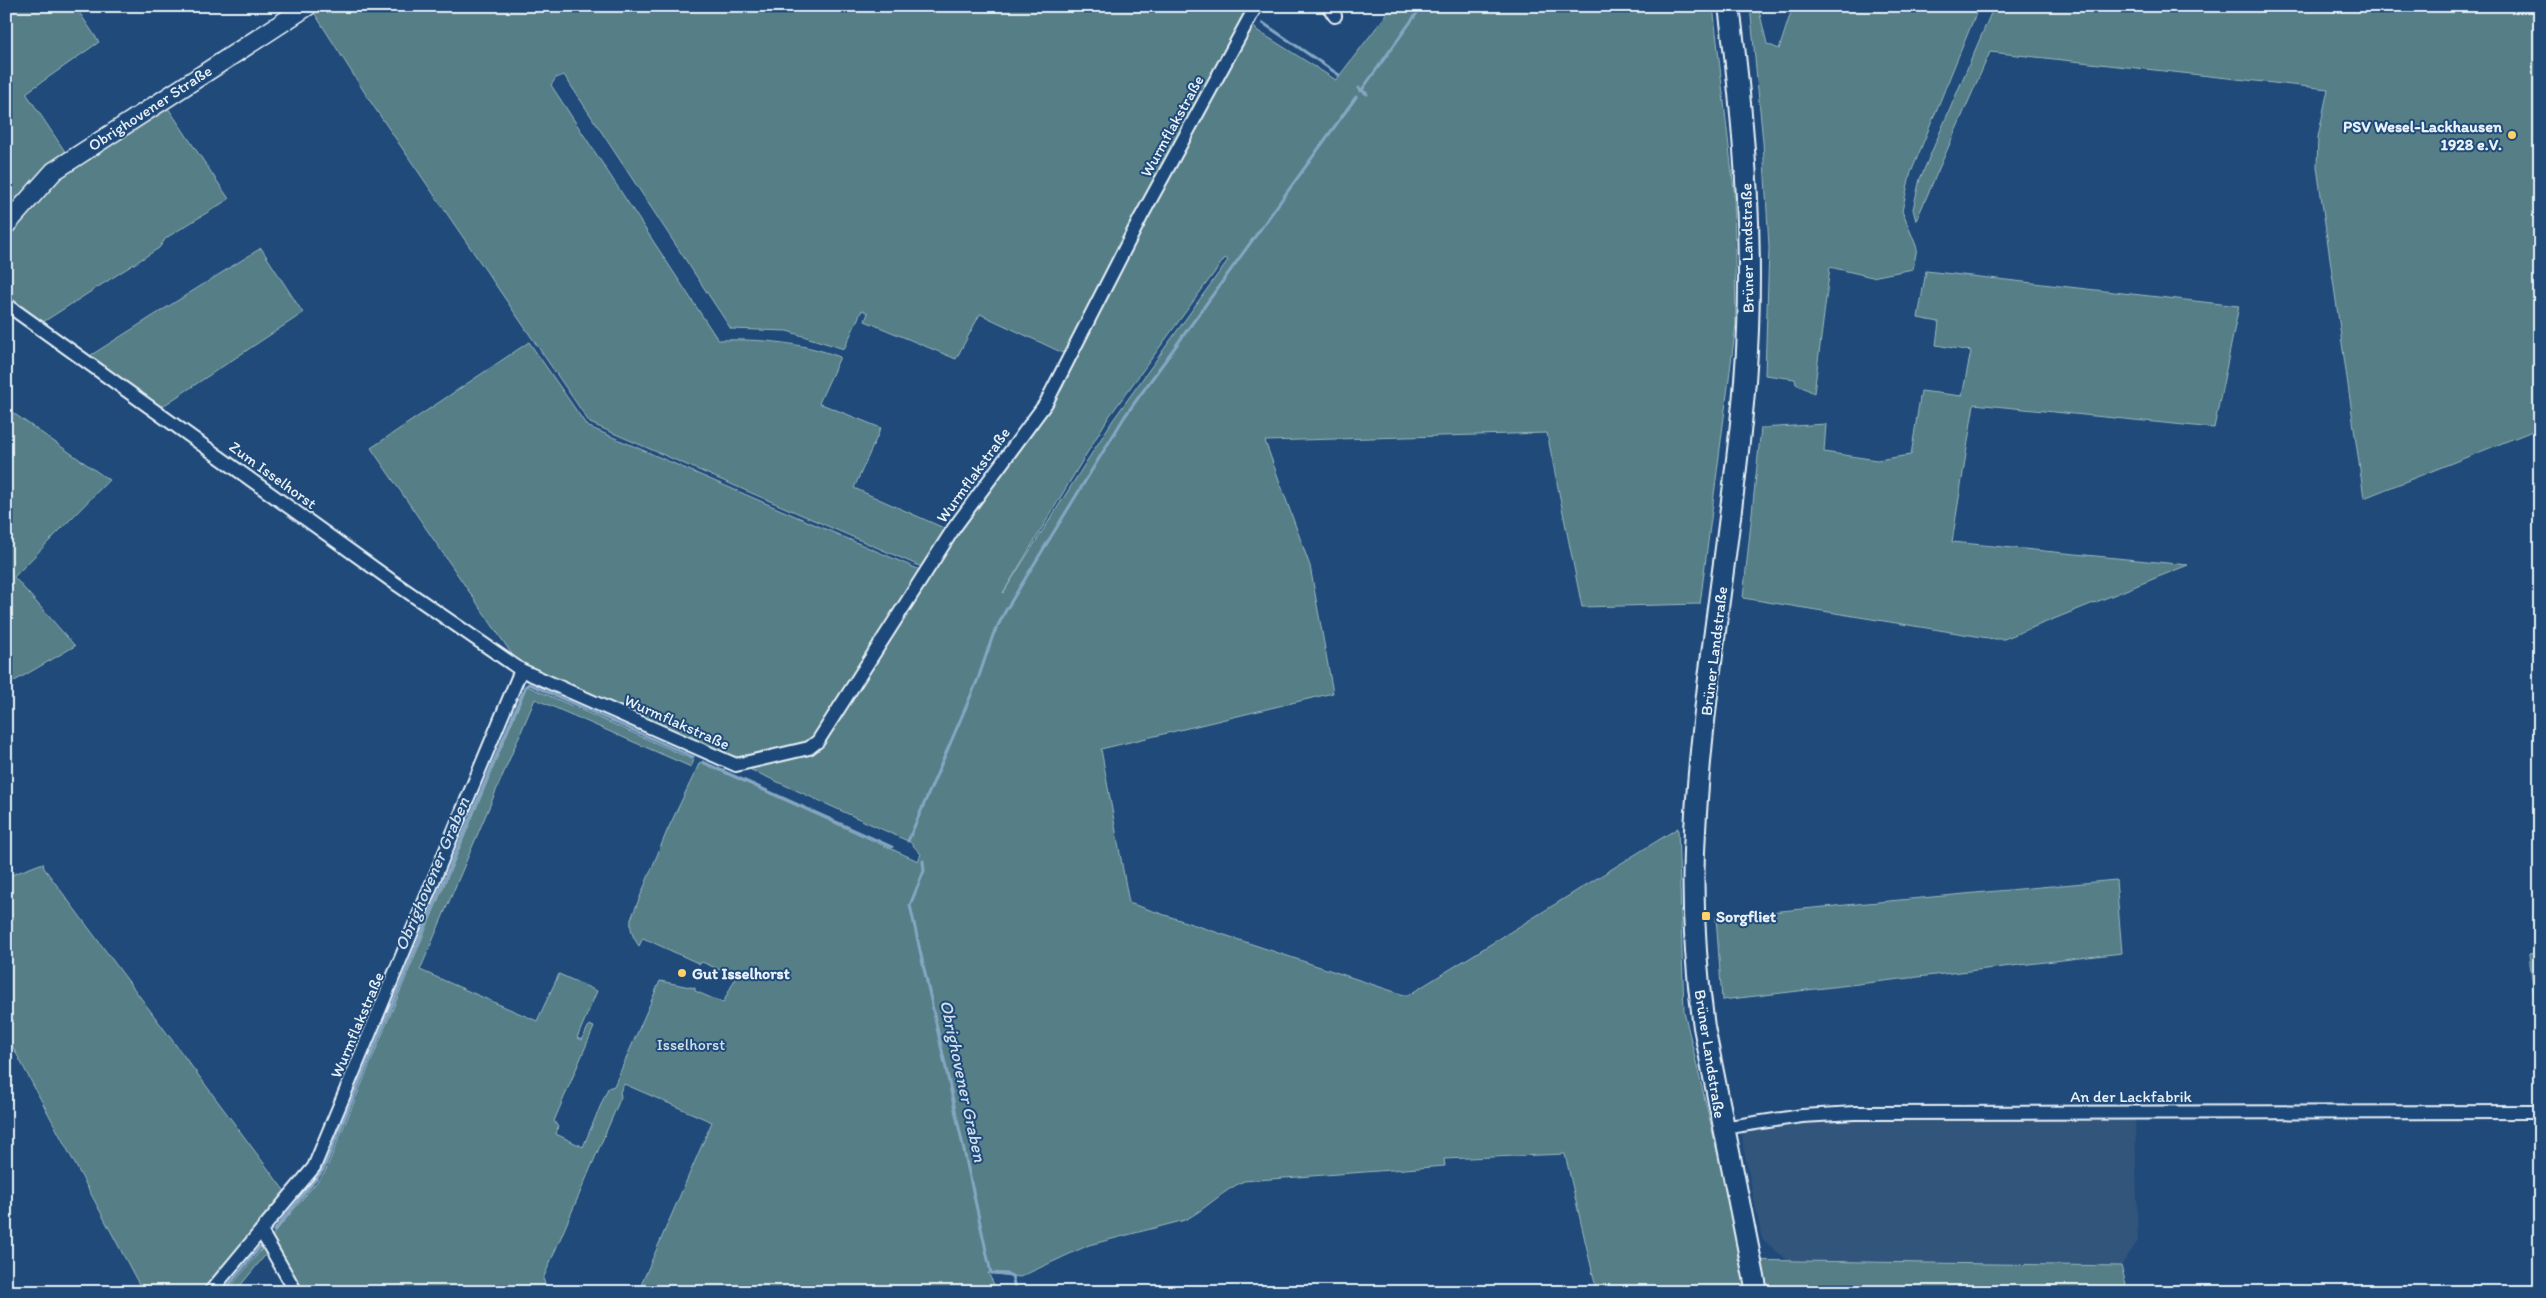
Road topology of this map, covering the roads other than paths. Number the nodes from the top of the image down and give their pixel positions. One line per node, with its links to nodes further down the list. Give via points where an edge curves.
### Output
1 (308, 6): 4 (street, Obrighovener Straße, via 54,171)
2 (1256, 6): 6 (street, Wurmflakstraße, via 1141,217 1046,403 954,528 818,742 809,748 736,766)
3 (1729, 6): 8 (main road, Brüner Landstraße, via 1740,91 1749,241 1745,378 1702,748 1694,853 1698,984)
4 (6, 225)
5 (6, 304): 6 (street, Zum Isselhorst)
6 (521, 670): 9 (street, Wurmflakstraße, via 314,1167)
7 (2540, 1112): 8 (street, An der Lackfabrik, via 1855,1113 1802,1116)
8 (1722, 1128): 12 (main road, Brüner Landstraße)
9 (261, 1231): 10 (street, Wurmflakstraße); 11 (street)
10 (210, 1292)
11 (296, 1292)
12 (1757, 1292)

